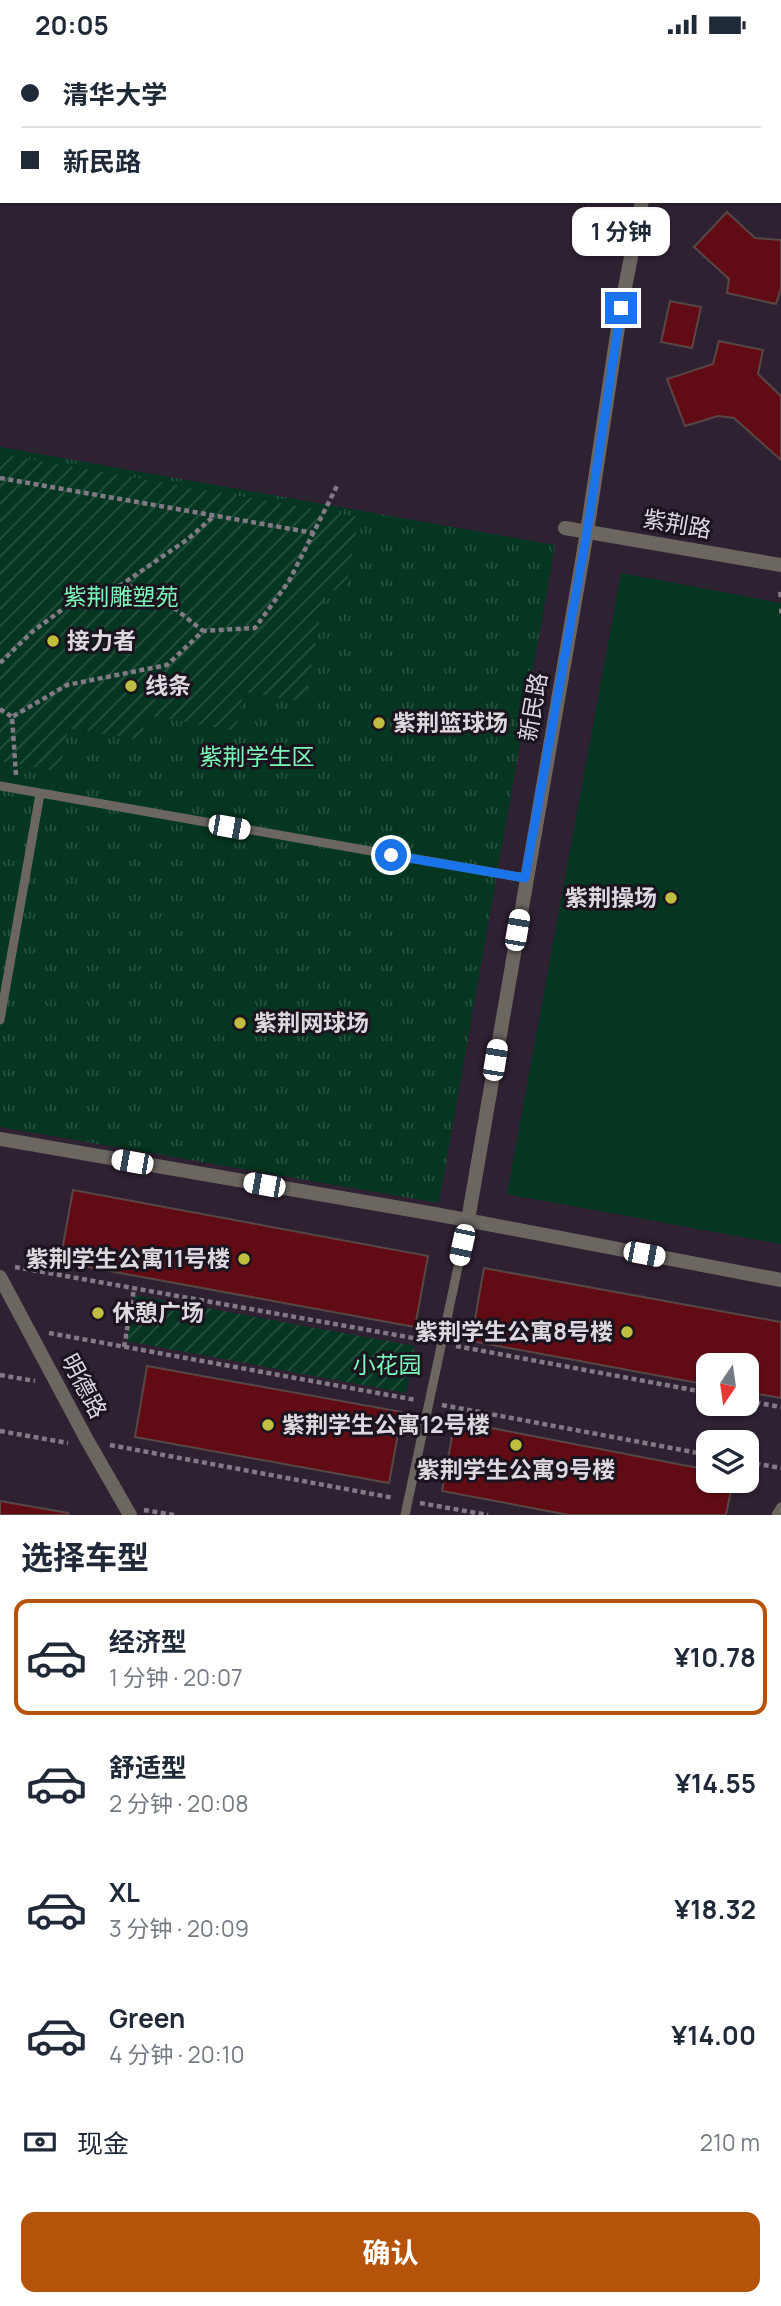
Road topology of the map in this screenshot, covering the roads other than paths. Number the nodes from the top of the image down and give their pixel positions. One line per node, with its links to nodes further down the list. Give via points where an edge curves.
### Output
1 (642, 203): 3 (street, 新民路)
2 (565, 528): 3 (street, 紫荆路)
3 (587, 532): 4 (street, 紫荆路); 7 (street, 新民路)
4 (781, 565)
5 (0, 786): 6 (lane)
6 (40, 794): 7 (lane); 8 (lane)
7 (525, 878): 10 (street, 新民路)
8 (0, 1020)
9 (0, 1139): 10 (street)
10 (468, 1220): 12 (street); 15 (lane)
11 (0, 1277): 14 (street, 明德路)
12 (781, 1280)
13 (781, 1507): 16 (lane)
14 (130, 1515)
15 (405, 1515)
16 (776, 1515)

